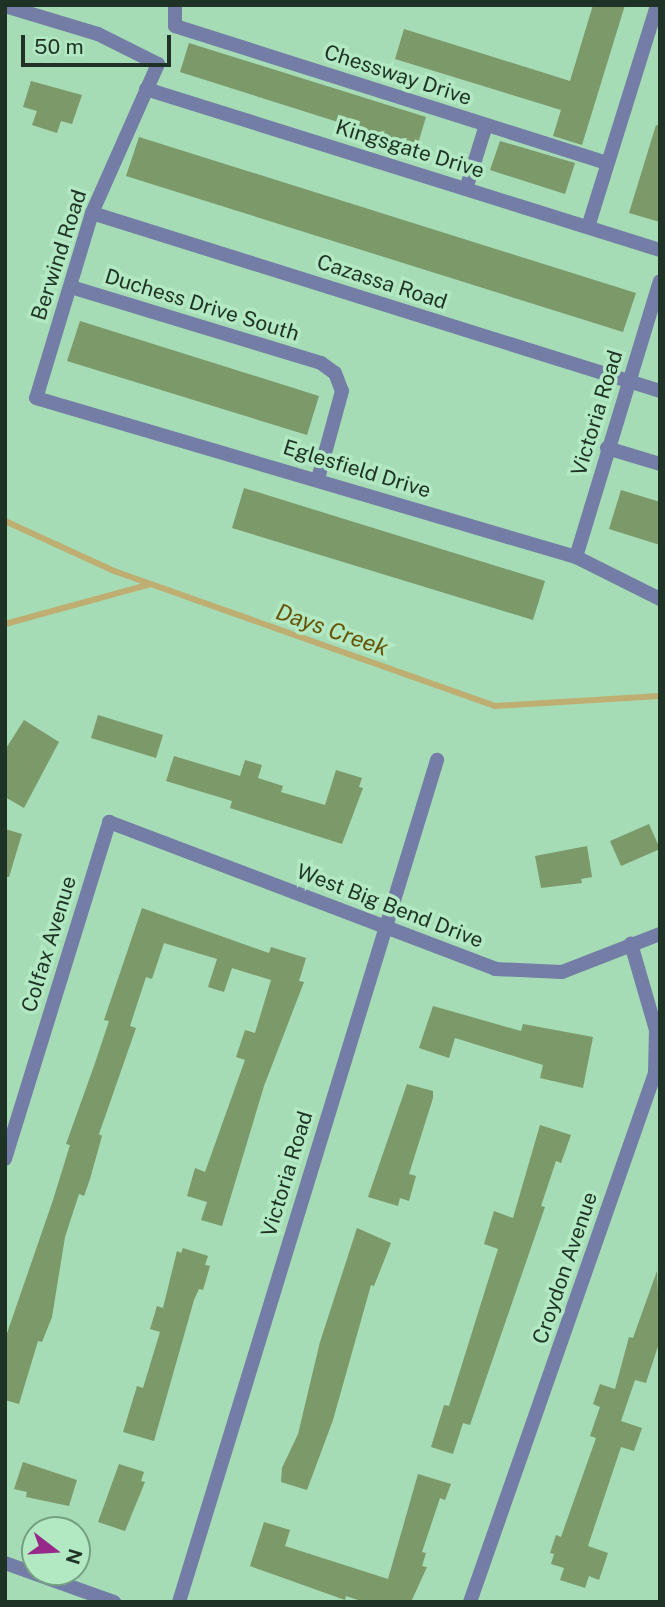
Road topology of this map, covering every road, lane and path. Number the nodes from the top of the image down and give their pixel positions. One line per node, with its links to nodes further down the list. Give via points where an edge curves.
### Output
1 (175, 5): 5 (street, Chessway Drive, via 175,26)
2 (657, 5): 6 (street)
3 (5, 6): 4 (street, via 98,34 159,64)
4 (146, 89): 7 (street, Kingsgate Drive); 8 (street, Berwind Road)
5 (486, 125): 6 (street, Chessway Drive); 7 (street)
6 (607, 163): 9 (street)
7 (466, 189): 9 (street, Kingsgate Drive)
8 (92, 213): 12 (street, Berwind Road); 13 (street, Cazassa Road)
9 (588, 227): 10 (street, Kingsgate Drive)
10 (660, 250)
11 (660, 281): 13 (street, Victoria Road)
12 (71, 287): 15 (street, Berwind Road); 18 (street, Duchess Drive South, via 321,363 335,373 342,391)
13 (628, 382): 14 (street, Cazassa Road); 16 (street, Victoria Road)
14 (660, 391)
15 (36, 398): 18 (street, Eglesfield Drive)
16 (607, 449): 17 (street); 19 (street, Victoria Road)
17 (660, 464)
18 (318, 479): 19 (street, Eglesfield Drive)
19 (576, 557): 20 (street, Eglesfield Drive)
20 (660, 599)
21 (437, 760): 23 (street, Victoria Road)
22 (109, 822): 23 (street, West Big Bend Drive); 26 (street, Colfax Avenue)
23 (384, 925): 25 (street, West Big Bend Drive, via 495,969 562,971); 29 (street, Victoria Road)
24 (660, 934): 25 (street, West Big Bend Drive)
25 (631, 944): 30 (street, Croydon Avenue, via 656,1030 655,1073)
26 (5, 1159)
27 (5, 1563): 28 (street)
28 (114, 1602)
29 (179, 1602)
30 (470, 1602)

